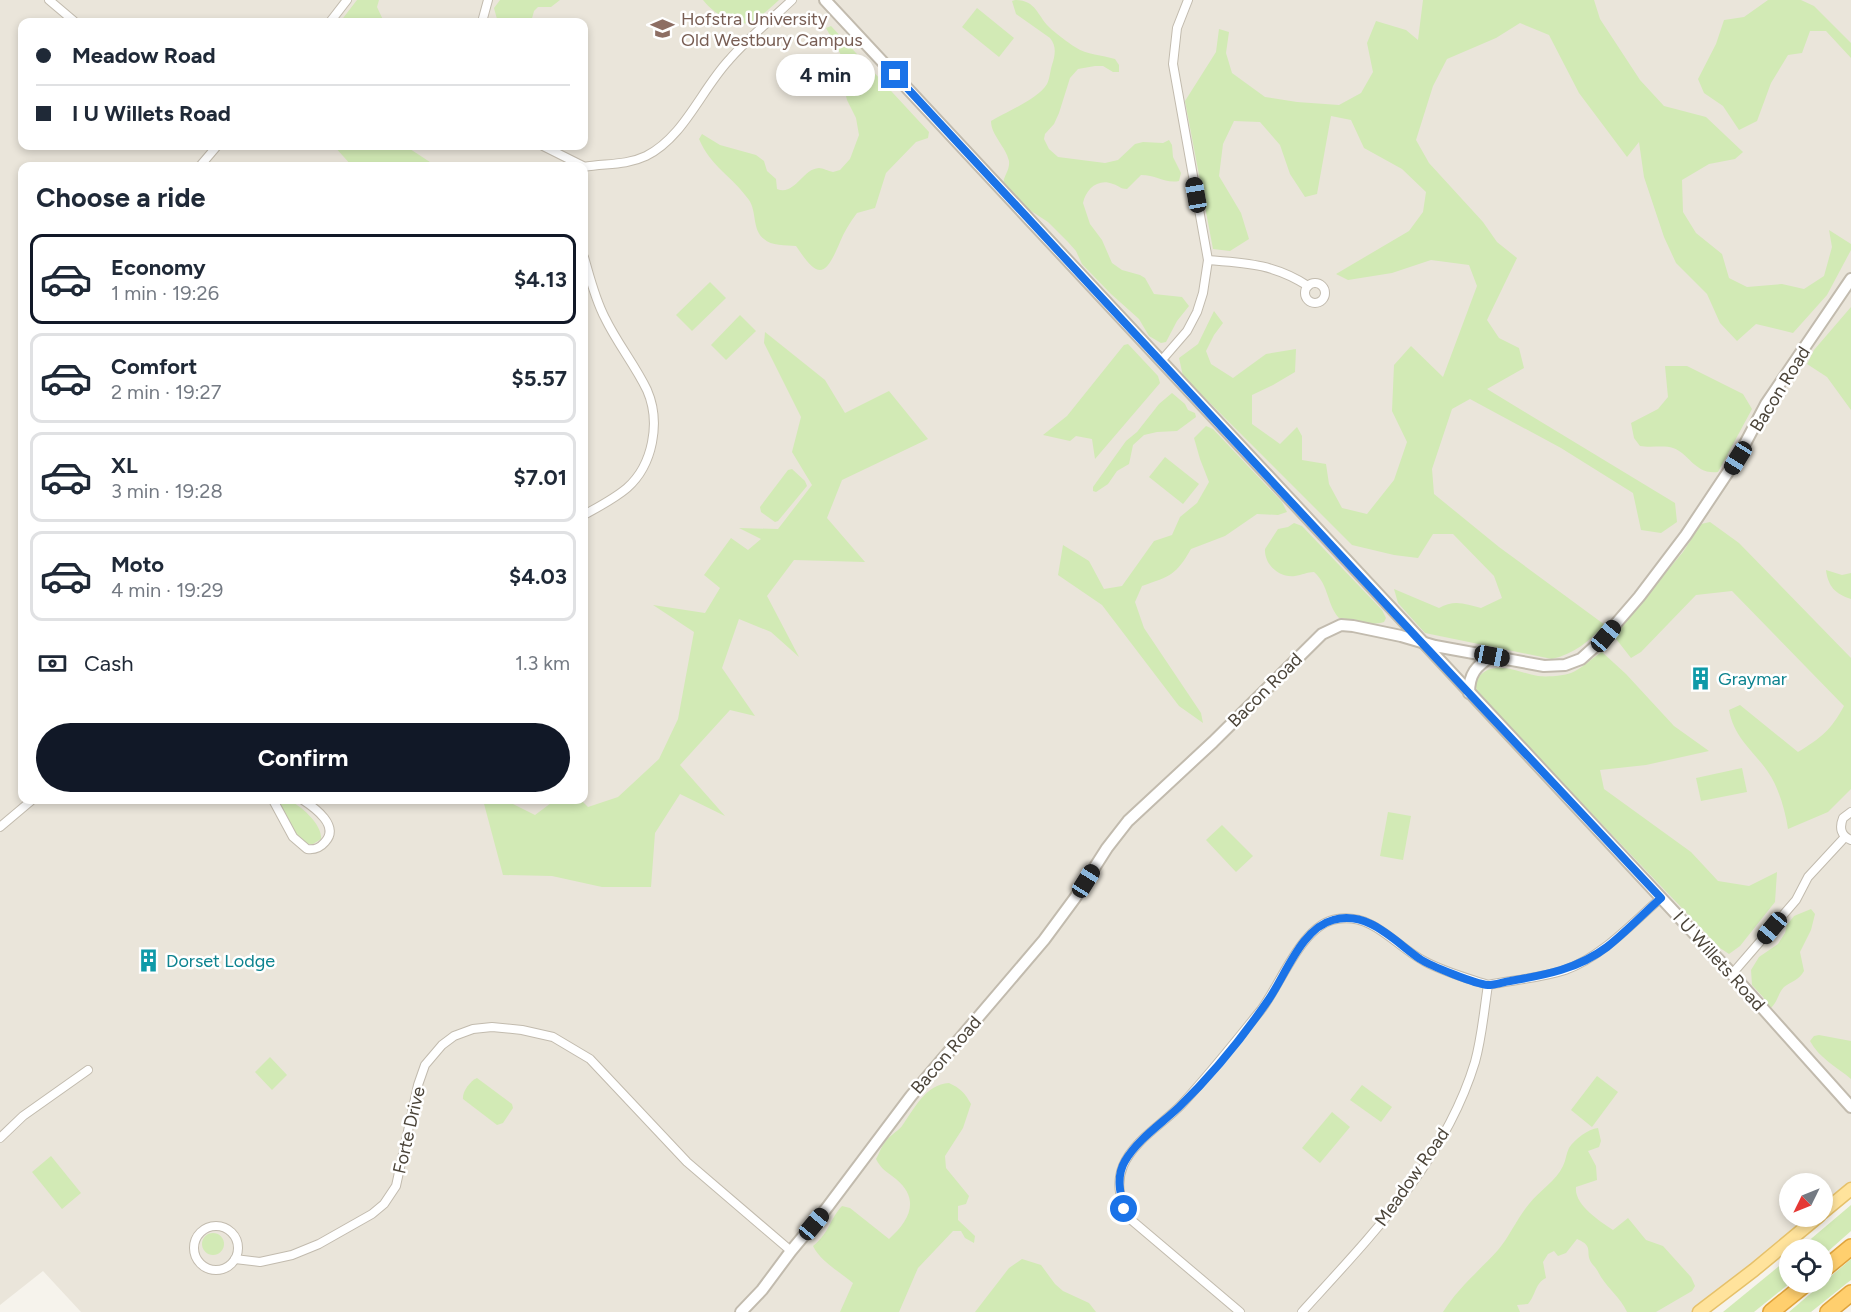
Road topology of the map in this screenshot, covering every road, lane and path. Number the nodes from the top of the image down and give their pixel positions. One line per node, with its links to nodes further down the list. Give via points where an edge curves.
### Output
1 (49, 0): 7 (street)
2 (347, 0): 8 (street)
3 (488, 0): 9 (street)
4 (792, 0): 14 (street, via 728,60 675,133 661,146 624,164)
5 (825, 0): 19 (street, I U Willets Road)
6 (1188, 0): 15 (street, via 1177,28 1173,64)
7 (70, 18)
8 (333, 18)
9 (483, 18)
10 (214, 150): 12 (street)
11 (551, 150): 13 (street)
12 (203, 162)
13 (573, 162)
14 (588, 167)
15 (1208, 260): 18 (street, via 1263,266); 19 (street, via 1197,312 1187,331)
16 (588, 269): 20 (street, via 605,319 641,379 654,413 654,437 641,471 626,489)
17 (1851, 279): 22 (street, Bacon Road, via 1766,404 1738,458 1698,517 1656,576 1601,641 1581,659 1565,665 1544,666)
18 (1308, 286)
19 (1161, 361): 21 (street, I U Willets Road)
20 (588, 513)
21 (1420, 641): 22 (street, Bacon Road); 23 (street, I U Willets Road); 40 (street, Bacon Road, via 1353,626 1330,628 1128,821 1044,940 911,1096)
22 (1492, 656): 23 (street, via 1473,670)
23 (1469, 693): 30 (street, I U Willets Road)
24 (27, 804): 28 (street)
25 (275, 804): 26 (street, via 293,837 312,850 323,844 330,831 321,815)
26 (308, 804)
27 (1851, 812): 29 (street, via 1840,828)
28 (0, 828)
29 (1848, 839): 31 (street, via 1808,877 1796,900)
30 (1661, 898): 31 (street, I U Willets Road); 32 (street, via 1607,947 1583,962 1549,974)
31 (1732, 974): 34 (street, I U Willets Road)
32 (1488, 985): 46 (street, via 1422,960 1366,921 1348,918 1326,922 1304,942 1269,999 1219,1064 1133,1149 1119,1176 1129,1218); 47 (street, Meadow Road, via 1475,1061 1440,1143 1375,1231)
33 (88, 1070): 35 (street, via 23,1116)
34 (1851, 1107)
35 (0, 1138)
36 (1851, 1189): 37 (main road)
37 (1833, 1205)
38 (1806, 1227): 48 (main road)
39 (1851, 1247): 42 (highway)
40 (791, 1251): 41 (street, Forte Drive, via 687,1162 590,1059 553,1037 492,1027 454,1036 425,1065 396,1186 384,1204 319,1244 292,1255 260,1262); 45 (street, Bacon Road)
41 (235, 1259): 41 (street, Forte Drive, via 239,1246 229,1229 216,1225 199,1234 195,1254 204,1266 218,1270)
42 (1833, 1262)
43 (1794, 1293): 49 (highway)
44 (1851, 1293): 50 (highway)
45 (741, 1312)
46 (1240, 1312)
47 (1302, 1312)
48 (1699, 1312)
49 (1771, 1312)
50 (1828, 1312)

